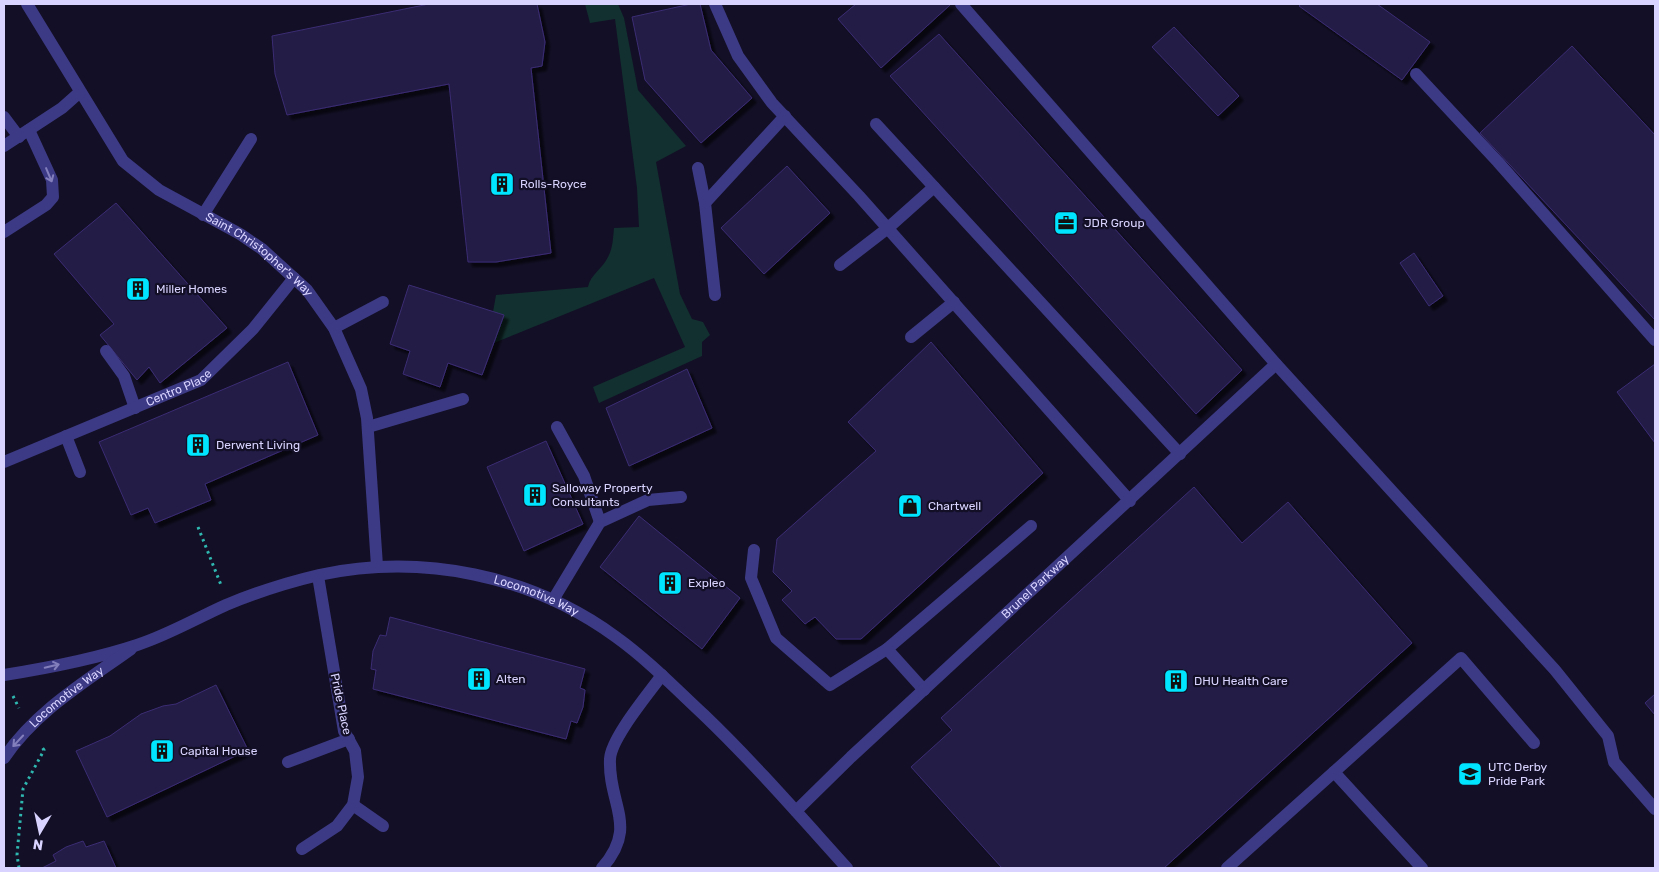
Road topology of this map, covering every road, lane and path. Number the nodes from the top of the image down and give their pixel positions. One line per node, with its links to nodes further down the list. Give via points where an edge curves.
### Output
1 (27, 4): 5 (street, Saint Christopher's Way)
2 (715, 4): 6 (street, via 738,56)
3 (961, 4): 27 (street)
4 (1416, 74): 25 (street)
5 (80, 92): 9 (street); 15 (street, Saint Christopher's Way, via 123,161 159,190)
6 (785, 116): 14 (street); 16 (street)
7 (4, 117): 9 (street)
8 (876, 124): 13 (street)
9 (24, 133): 11 (street); 17 (street, one-way to 17, via 52,180 53,197)
10 (251, 139): 15 (street)
11 (4, 146)
12 (698, 168): 14 (street)
13 (934, 187): 16 (street); 33 (street)
14 (705, 203): 20 (street)
15 (203, 216): 19 (street, Saint Christopher's Way, via 240,234)
16 (888, 228): 18 (street); 22 (street)
17 (4, 232)
18 (840, 265)
19 (294, 278): 23 (street, Saint Christopher's Way, via 318,303); 29 (street, Centro Place, via 253,329 211,372 201,380)
20 (715, 295)
21 (383, 302): 23 (street)
22 (954, 302): 24 (street); 37 (street)
23 (334, 328): 30 (street, Saint Christopher's Way, via 361,389)
24 (911, 337)
25 (1655, 340)
26 (106, 351): 29 (street, via 124,376)
27 (1276, 364): 33 (street, Brunel Parkway); 58 (street, via 1555,670 1608,736 1614,762)
28 (462, 399): 30 (street)
29 (135, 408): 32 (street, Centro Place)
30 (368, 427): 42 (street, Saint Christopher's Way)
31 (558, 428): 38 (street, via 584,476)
32 (66, 436): 34 (street, Centro Place); 35 (street)
33 (1180, 454): 37 (street, Brunel Parkway)
34 (4, 462)
35 (80, 472)
36 (681, 497): 38 (street, via 648,500)
37 (1130, 501): 50 (street, Brunel Parkway)
38 (600, 522): 44 (street)
39 (1032, 526): 47 (street)
40 (198, 527): 45 (path)
41 (754, 550): 47 (street, via 751,578 776,638 830,685)
42 (377, 566): 43 (street, Locomotive Way); 44 (street, Locomotive Way, via 428,567 478,575)
43 (318, 576): 45 (street, Locomotive Way); 51 (street, Pride Place)
44 (553, 600): 49 (street, Locomotive Way, via 614,636)
45 (229, 604): 46 (street, Locomotive Way)
46 (137, 645): 48 (street, Locomotive Way, one-way to 46); 54 (street, Locomotive Way, one-way to 54, via 56,702)
47 (887, 649): 50 (street)
48 (4, 675)
49 (662, 675): 59 (street, Locomotive Way, via 724,734); 63 (street, via 617,740 610,758 622,825 620,841)
50 (924, 690): 59 (street, Brunel Parkway)
51 (348, 739): 55 (street); 57 (street, Pride Place, via 354,751 358,777)
52 (1534, 743): 56 (street, via 1461,658)
53 (44, 750): 62 (path, via 23,789 17,855)
54 (4, 758)
55 (288, 762)
56 (1334, 772): 65 (street); 66 (street)
57 (353, 805): 60 (street); 61 (street, Pride Place, via 336,826)
58 (1655, 808)
59 (796, 811): 64 (street, Locomotive Way)
60 (383, 826)
61 (302, 849)
62 (19, 868)
63 (602, 868)
64 (847, 868)
65 (1227, 868)
66 (1422, 868)

